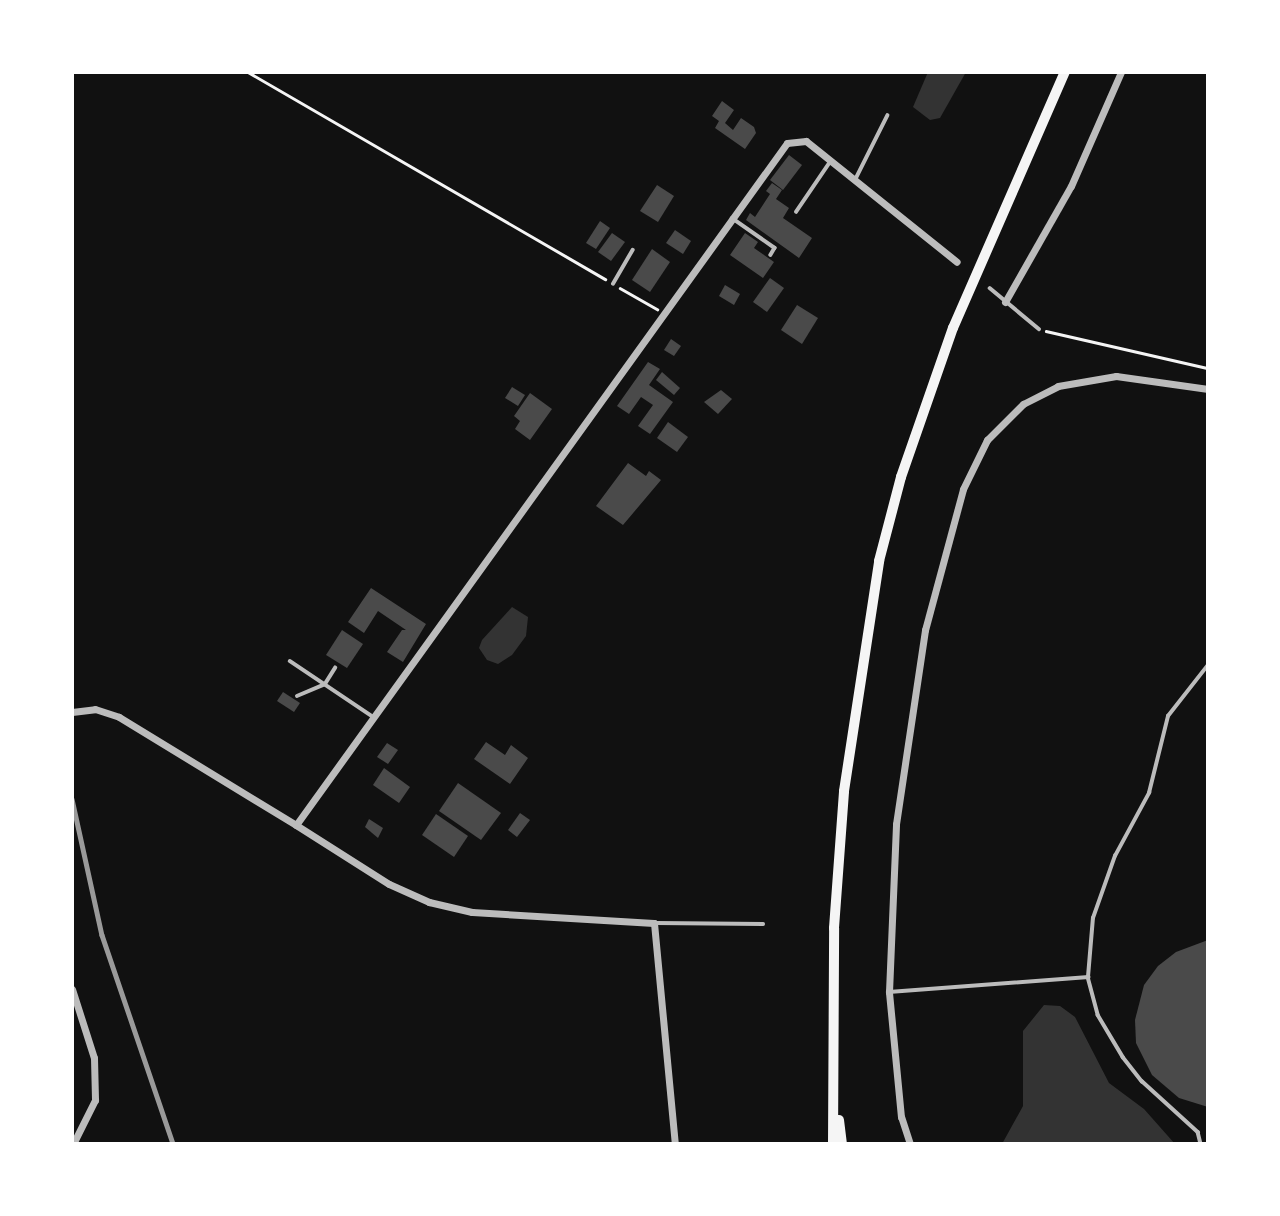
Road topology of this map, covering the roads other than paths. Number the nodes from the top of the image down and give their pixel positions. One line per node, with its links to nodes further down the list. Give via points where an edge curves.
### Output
1 (1065, 72): 29 (main road, via 953,328 901,477 879,561 844,791 834,928)
2 (1121, 72): 13 (street, via 1071,186)
3 (887, 116): 5 (lane)
4 (831, 161): 5 (street); 6 (lane); 7 (street, via 800,138 788,142)
5 (855, 180): 10 (street)
6 (796, 212)
7 (732, 218): 9 (lane, via 775,248); 22 (street)
8 (633, 250): 11 (lane)
9 (771, 255)
10 (957, 262)
11 (613, 284)
12 (990, 288): 13 (lane)
13 (1005, 302): 14 (lane)
14 (1039, 329)
15 (1208, 389): 28 (street, via 1116,376 1068,384 1023,404 988,440 963,489 925,630 896,824)
16 (290, 661): 19 (lane)
17 (1208, 665): 26 (lane, via 1168,716 1149,793 1115,856 1093,918)
18 (335, 668): 19 (lane)
19 (325, 684): 20 (lane); 22 (lane)
20 (297, 696)
21 (72, 712): 23 (street, via 95,709 119,717)
22 (374, 717): 23 (street)
23 (296, 825): 24 (street, via 389,884 429,902 472,912)
24 (653, 923): 25 (lane); 31 (street)
25 (763, 924)
26 (1088, 977): 28 (lane); 35 (lane, via 1098,1015 1123,1057 1142,1081 1198,1132)
27 (72, 989): 30 (street, via 94,1058 95,1100)
28 (889, 992): 34 (street, via 901,1117)
29 (835, 1079): 32 (main road); 33 (main road)
30 (73, 1144)
31 (675, 1144)
32 (833, 1144)
33 (842, 1144)
34 (910, 1144)
35 (1201, 1144)

